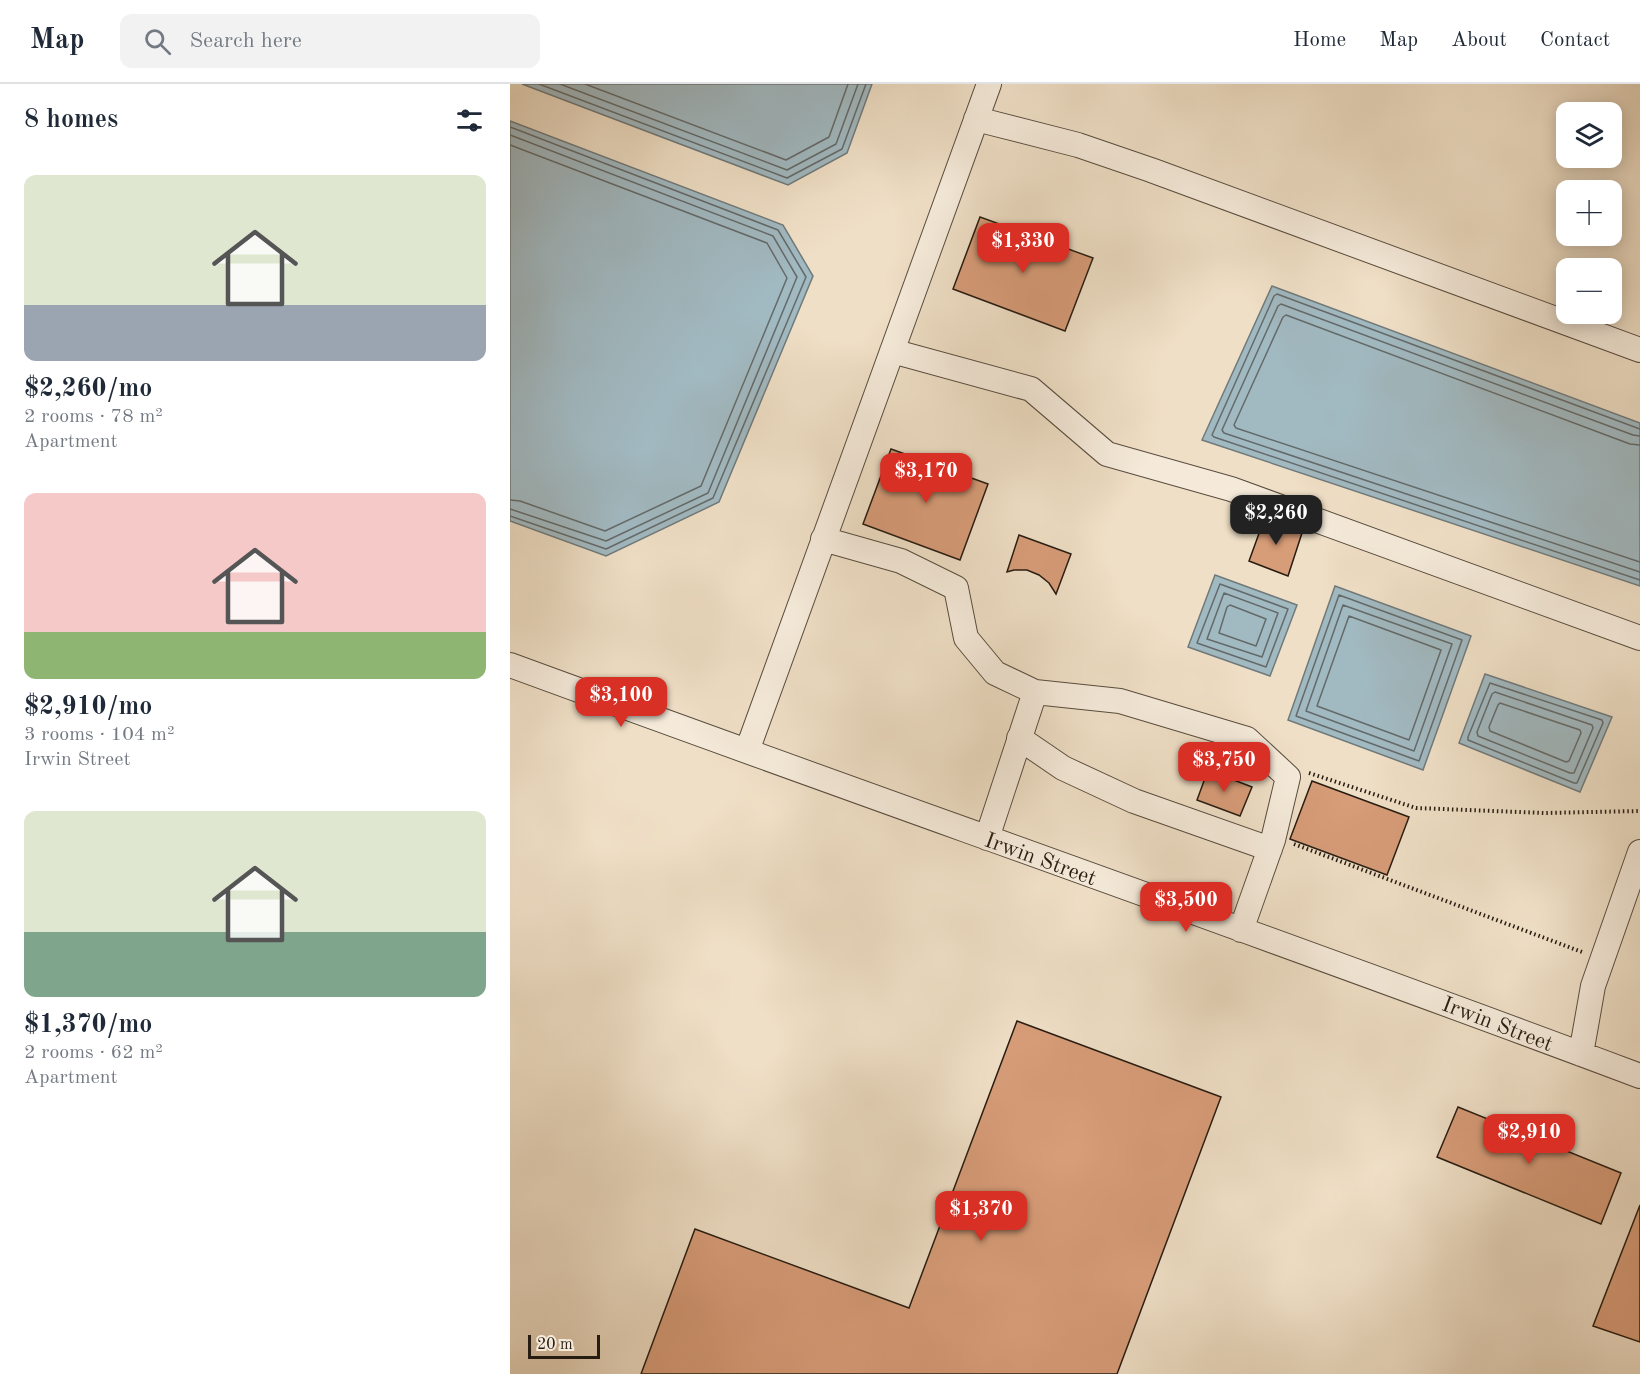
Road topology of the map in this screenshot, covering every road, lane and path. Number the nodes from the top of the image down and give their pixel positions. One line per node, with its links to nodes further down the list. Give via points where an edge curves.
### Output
1 (988, 84): 2 (street)
2 (976, 119): 3 (street, via 1151,170); 4 (street)
3 (1640, 350)
4 (892, 351): 5 (street); 6 (street, via 1031,389 1107,454 1231,489)
5 (824, 539): 8 (street, via 901,561 956,588 966,638 995,673); 10 (street)
6 (1640, 638)
7 (510, 665): 10 (street, Irwin Street)
8 (1035, 692): 9 (street); 11 (street, via 1120,701 1247,740)
9 (1019, 738): 13 (street); 14 (street, via 1063,768 1134,801)
10 (747, 751): 13 (street, Irwin Street)
11 (1288, 777): 12 (path, via 1311,773 1416,808 1545,813); 14 (street)
12 (1640, 811)
13 (987, 838): 16 (street, Irwin Street)
14 (1272, 843): 16 (street); 17 (path)
15 (1640, 852): 17 (street)
16 (1241, 930): 18 (street, Irwin Street)
17 (1602, 960): 18 (street)
18 (1581, 1054): 19 (street, Irwin Street)
19 (1640, 1076)

